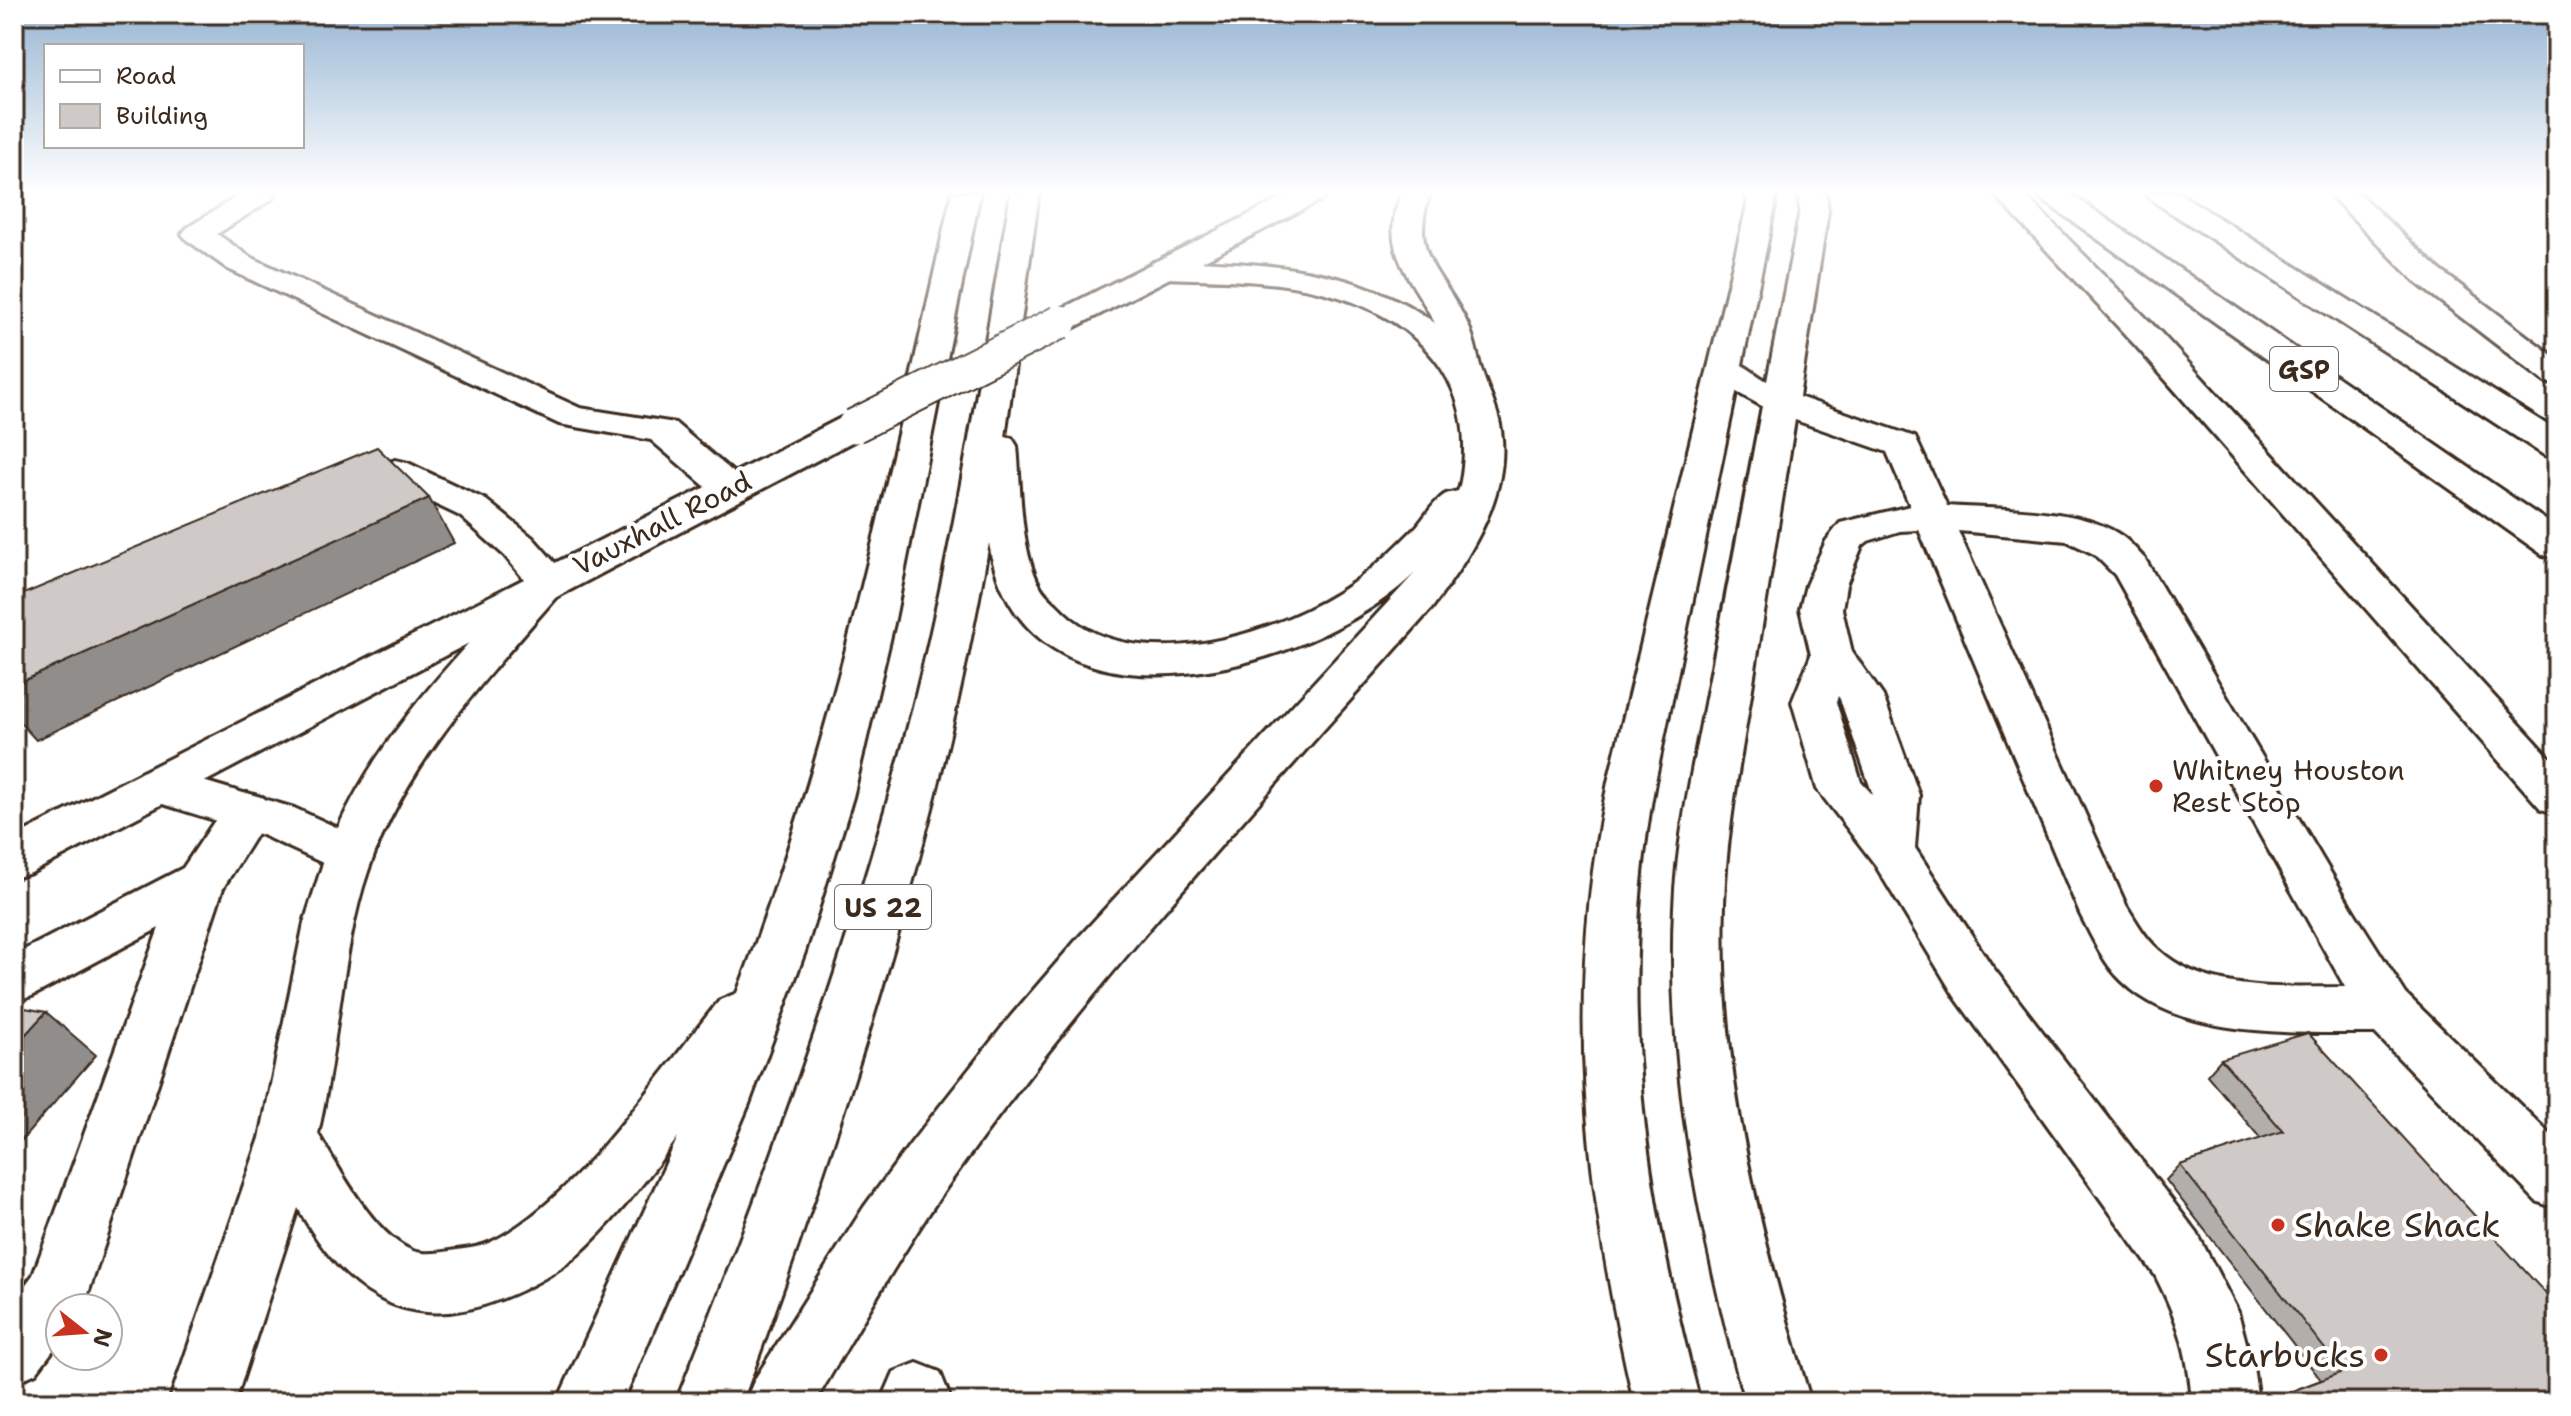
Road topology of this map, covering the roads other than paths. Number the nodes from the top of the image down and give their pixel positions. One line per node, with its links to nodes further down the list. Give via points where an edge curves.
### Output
1 (233, 259): 20 (main road, via 571,417 662,431)
2 (952, 259): 31 (main road, US 22, via 853,715)
3 (1014, 259): 16 (main road, US 22)
4 (1183, 259): 12 (main road, Vauxhall Road)
5 (1414, 259): 15 (main road, via 1456,334)
6 (1749, 259): 13 (main road)
7 (1805, 259): 17 (main road)
8 (2071, 259): 26 (main road)
9 (2146, 259): 23 (main road, GSP)
10 (2263, 259): 18 (main road, GSP)
11 (2410, 259): 14 (main road)
12 (1164, 269): 15 (main road, via 1274,273 1342,286 1404,315); 20 (main road, Vauxhall Road, bridge)
13 (1725, 368): 17 (main road, via 1741,383); 41 (main road, via 1627,804 1610,928 1609,1068 1616,1152)
14 (2557, 375)
15 (1467, 377): 19 (main road, via 1482,423)
16 (993, 394): 19 (main road, via 1010,547 1023,594 1053,627 1075,641 1126,657 1184,660 1227,654 1320,622 1404,562); 39 (main road, US 22, via 950,644 887,894 803,1150)
17 (1780, 401): 22 (main road, via 1902,445); 42 (main road, via 1705,830 1697,954 1704,1081 1720,1176)
18 (2557, 447)
19 (1478, 480): 40 (main road, via 1464,528 1437,574 1097,952 1021,1044 885,1228)
20 (731, 489): 24 (main road, Vauxhall Road)
21 (318, 501): 24 (main road, via 395,471 473,508 519,547)
22 (1935, 517): 33 (main road, via 2068,529 2108,545 2131,568); 33 (main road, via 2105,914 2142,967 2181,992 2213,1003); 43 (main road, via 1872,524 1854,532 1826,585 1821,609 1832,655 1814,702 1840,789 1891,850 1973,981 2176,1254 2207,1312)
23 (2557, 546)
24 (548, 581): 25 (main road, Vauxhall Road); 29 (main road, via 417,738)
25 (156, 785): 27 (main road); 28 (main road, Vauxhall Road)
26 (2557, 796)
27 (247, 811): 29 (main road); 30 (main road)
28 (22, 846)
29 (349, 854): 34 (main road)
30 (200, 882): 32 (main road); 36 (main road, via 57,1294)
31 (770, 976): 34 (main road, via 589,1204 538,1247 489,1274 429,1284 398,1277 352,1239); 38 (main road, US 22, via 676,1209)
32 (14, 980)
33 (2387, 1010): 35 (main road)
34 (289, 1137): 37 (main road)
35 (2557, 1181)
36 (14, 1351)
37 (202, 1402)
38 (590, 1402)
39 (709, 1402)
40 (778, 1402)
41 (1667, 1402)
42 (1778, 1402)
43 (2225, 1402)

